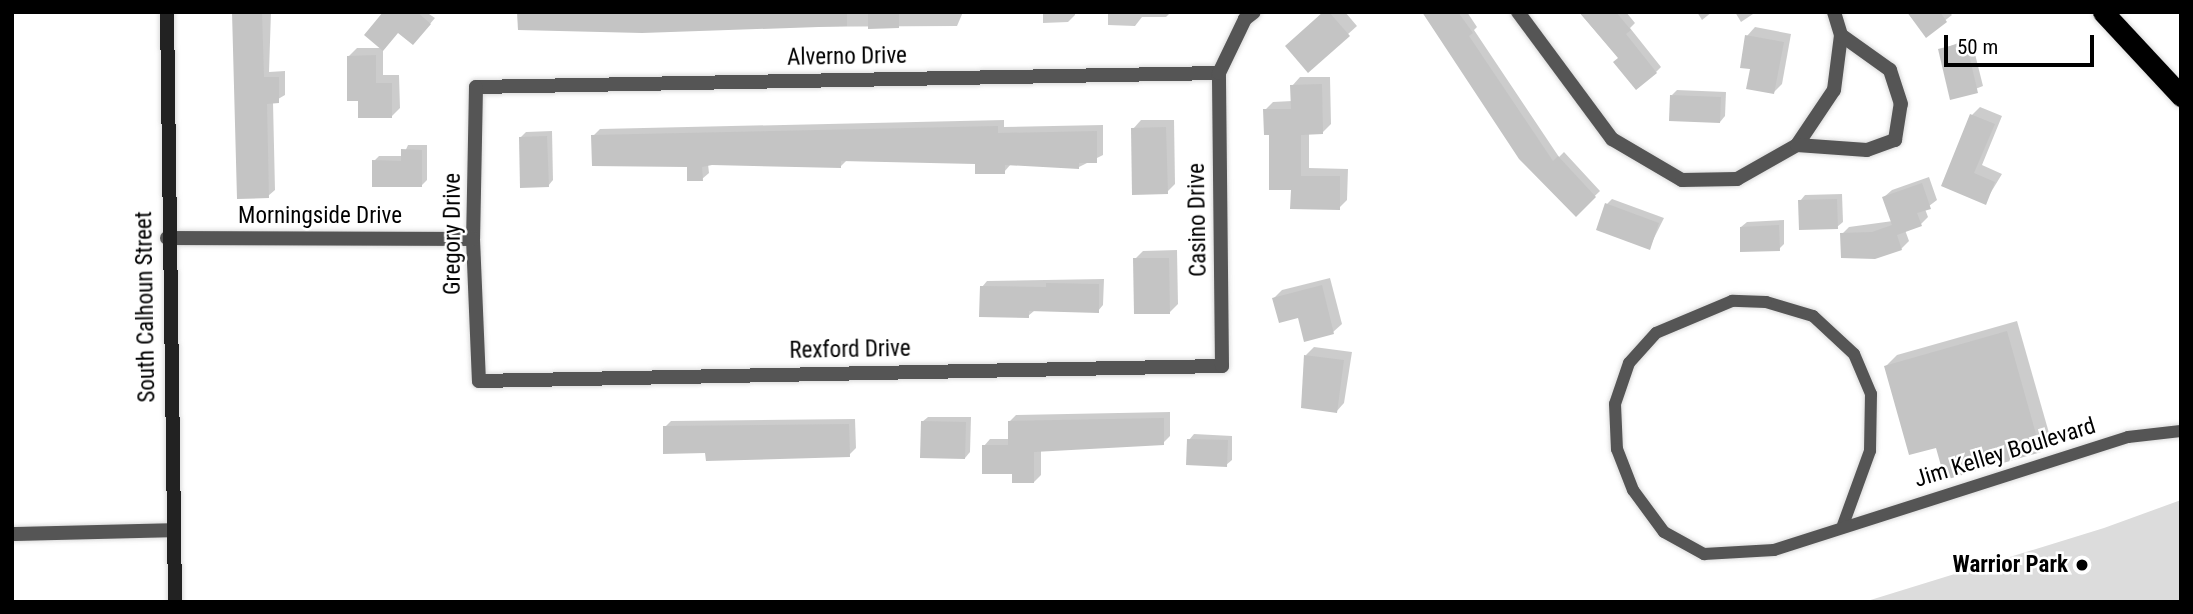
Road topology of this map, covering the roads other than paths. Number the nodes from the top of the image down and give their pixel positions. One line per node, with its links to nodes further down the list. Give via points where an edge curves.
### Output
1 (167, 12): 11 (street, South Calhoun Street)
2 (1254, 12): 7 (street, via 1245,19)
3 (1517, 12): 10 (street, via 1612,139 1682,180 1737,180)
4 (1834, 12): 6 (street)
5 (2103, 12): 9 (highway)
6 (1841, 35): 10 (street, via 1834,90); 10 (street, via 1889,70 1901,104 1895,141 1867,150)
7 (1219, 73): 8 (street, Alverno Drive); 13 (street, Casino Drive)
8 (476, 87): 12 (street, Gregory Drive)
9 (2181, 96)
10 (1797, 145)
11 (167, 237): 12 (street, Morningside Drive); 17 (street, South Calhoun Street)
12 (473, 239): 14 (street, Gregory Drive)
13 (1222, 366): 14 (street, Rexford Drive)
14 (479, 381)
15 (2181, 431): 16 (lane, Jim Kelley Boulevard, via 2128,437)
16 (1843, 525): 16 (lane, Jim Kelley Boulevard, via 1773,550 1740,555 1704,554 1664,532 1633,490 1617,449 1615,404 1629,363 1656,333 1732,301 1766,302 1813,316 1854,354 1871,394 1870,451)
17 (173, 530): 18 (street); 19 (street, South Calhoun Street)
18 (12, 534)
19 (176, 602)

